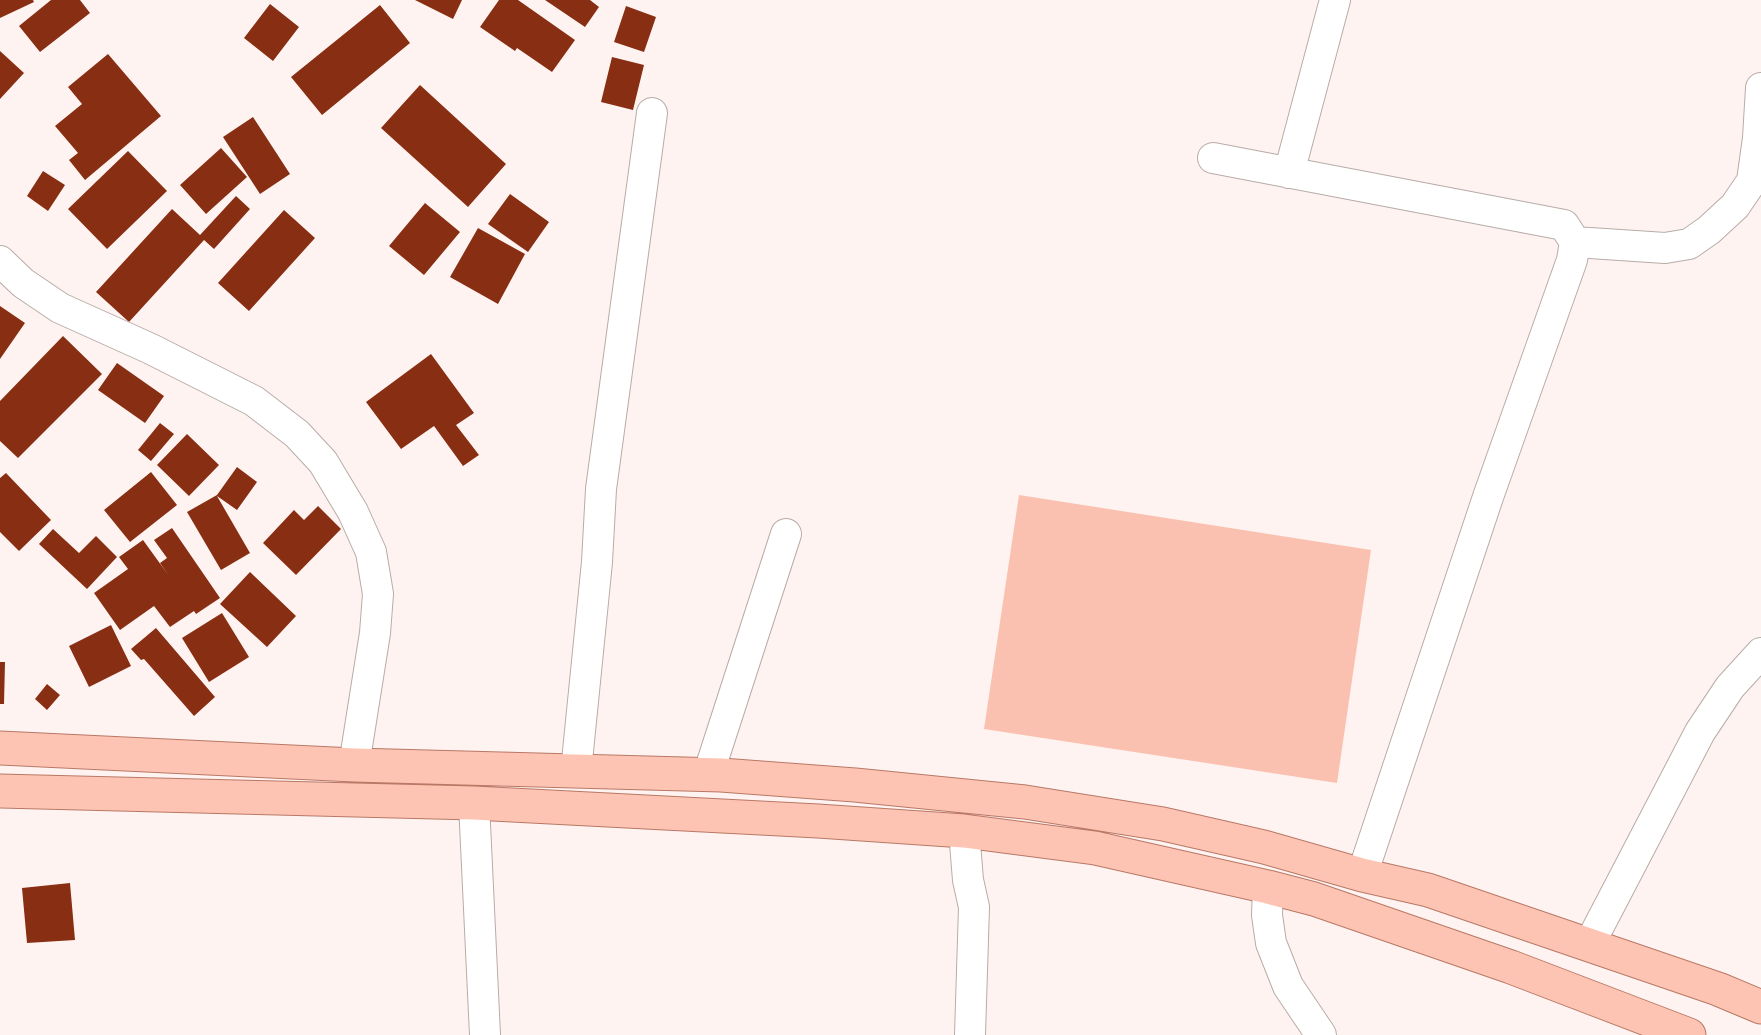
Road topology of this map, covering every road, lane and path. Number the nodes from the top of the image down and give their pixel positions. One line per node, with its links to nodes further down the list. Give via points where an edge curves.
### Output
1 (1335, 0): 5 (street)
2 (1761, 88): 6 (street, via 1752,181 1735,206 1709,230 1689,244 1665,248)
3 (652, 113): 12 (street, via 601,489)
4 (1213, 158): 5 (street)
5 (1289, 173): 6 (street, via 1564,225)
6 (1575, 242): 17 (street)
7 (0, 261): 11 (street, via 22,283 60,308 254,401 297,434 323,462 371,552 378,594)
8 (786, 534): 13 (street)
9 (1761, 653): 19 (street, via 1730,687 1700,732)
10 (0, 748): 11 (main road)
11 (354, 765): 12 (main road)
12 (576, 771): 13 (main road)
13 (708, 775): 17 (main road, via 855,784 1024,802 1163,824)
14 (0, 791): 15 (main road)
15 (474, 803): 16 (main road); 21 (street)
16 (964, 831): 18 (main road, via 1095,848); 22 (street, via 974,907)
17 (1362, 874): 19 (main road, via 1428,890)
18 (1268, 887): 23 (street, via 1271,943 1288,986); 24 (main road, via 1511,967)
19 (1589, 945): 20 (main road)
20 (1761, 1007)
21 (485, 1035)
22 (970, 1035)
23 (1321, 1035)
24 (1689, 1035)

